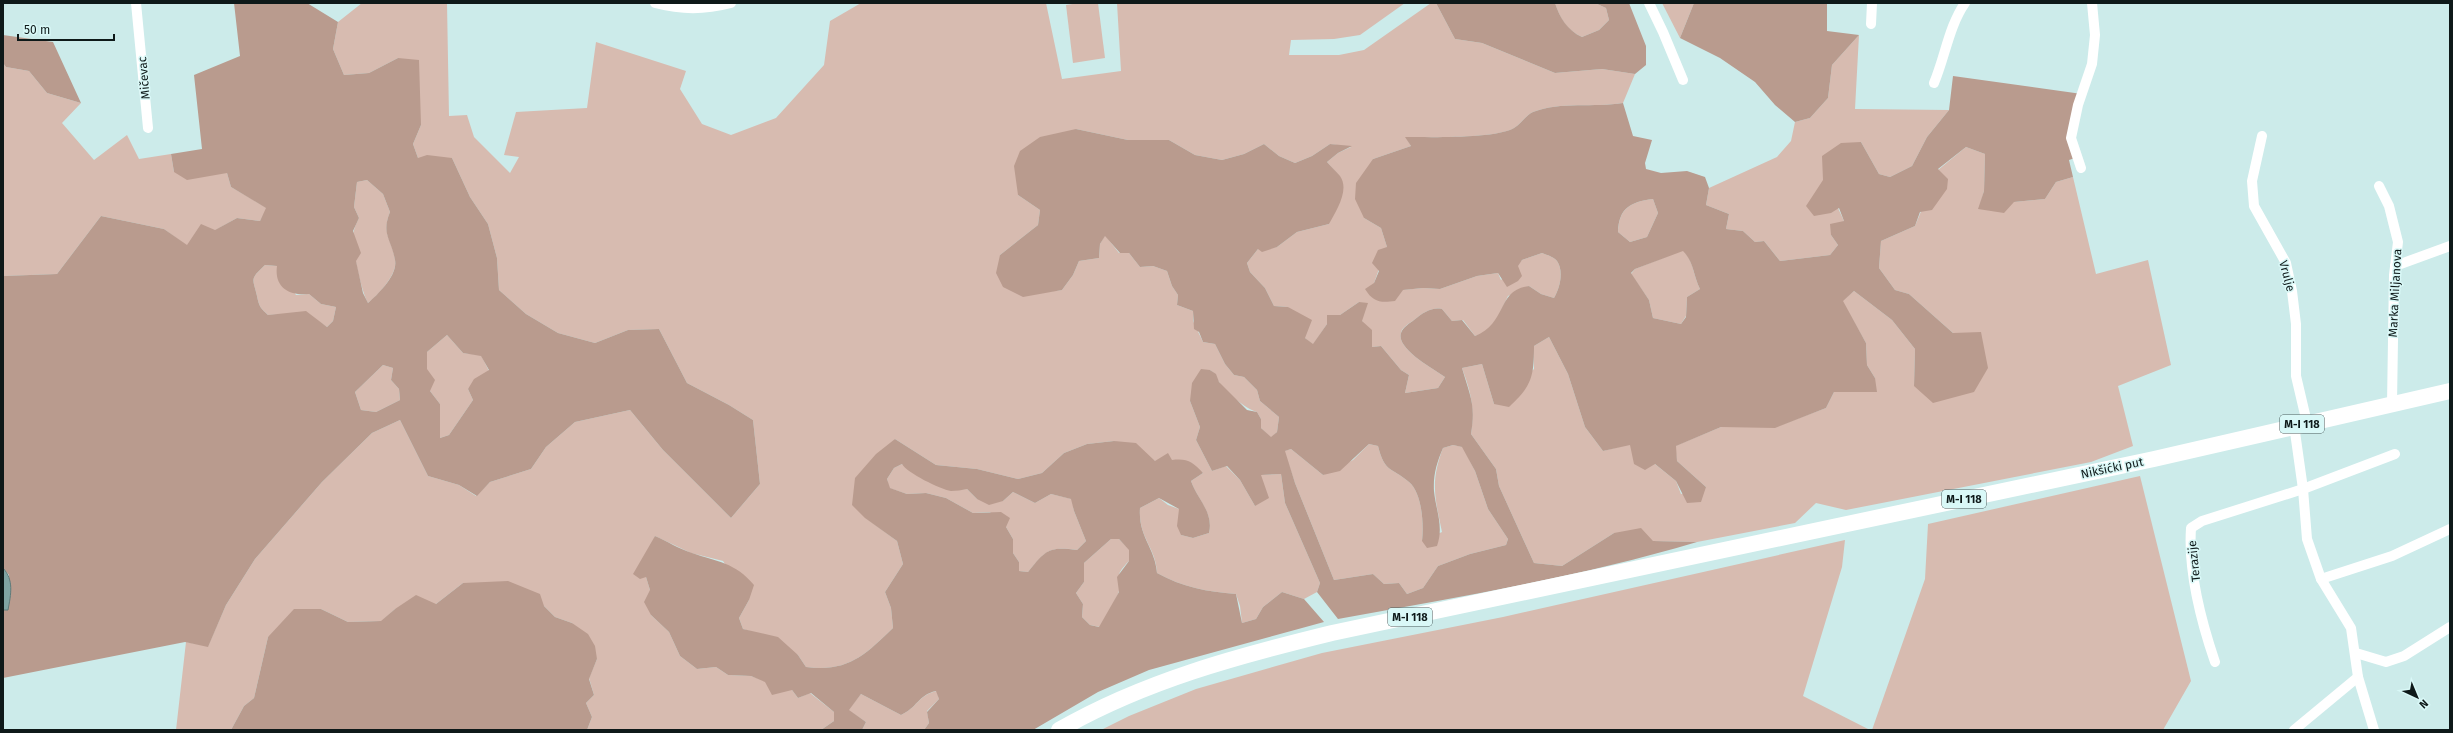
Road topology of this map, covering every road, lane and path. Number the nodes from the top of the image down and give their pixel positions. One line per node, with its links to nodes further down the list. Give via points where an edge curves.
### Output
1 (136, 3): 11 (street, Mičevac)
2 (655, 3): 3 (street, via 679,9 711,9)
3 (731, 3)
4 (1648, 3): 9 (street)
5 (1872, 3): 8 (street)
6 (1965, 3): 10 (street, via 1956,17 1943,63)
7 (2092, 3): 13 (street, via 2095,35 2092,64 2078,105 2071,138)
8 (1871, 24)
9 (1683, 80)
10 (1934, 83)
11 (148, 128)
12 (2262, 136): 19 (street, Vrulje, via 2252,181 2254,206 2288,270 2296,324 2296,376)
13 (2081, 168)
14 (2380, 186): 16 (street, Marka Miljanova, via 2389,206 2398,242)
15 (2450, 246): 16 (street)
16 (2395, 266): 18 (street, Marka Miljanova)
17 (2450, 391): 18 (main road, Nikšićki put / M-I 118)
18 (2392, 404): 19 (main road, Nikšićki put / M-I 118)
19 (2301, 424): 21 (street); 28 (main road, Nikšićki put / M-I 118, via 2154,459 1332,633 1229,658 1142,690)
20 (2395, 454): 21 (street, Terazije)
21 (2303, 488): 23 (street, via 2307,539); 26 (street, Terazije, via 2202,521 2191,528 2190,545 2199,605)
22 (2450, 529): 23 (street, via 2392,556)
23 (2321, 580): 25 (street, via 2351,628)
24 (2450, 627): 25 (street, via 2404,656 2386,662)
25 (2356, 653): 27 (street)
26 (2215, 662)
27 (2358, 676): 29 (street); 30 (street)
28 (1059, 730)
29 (2294, 730)
30 (2374, 730)

